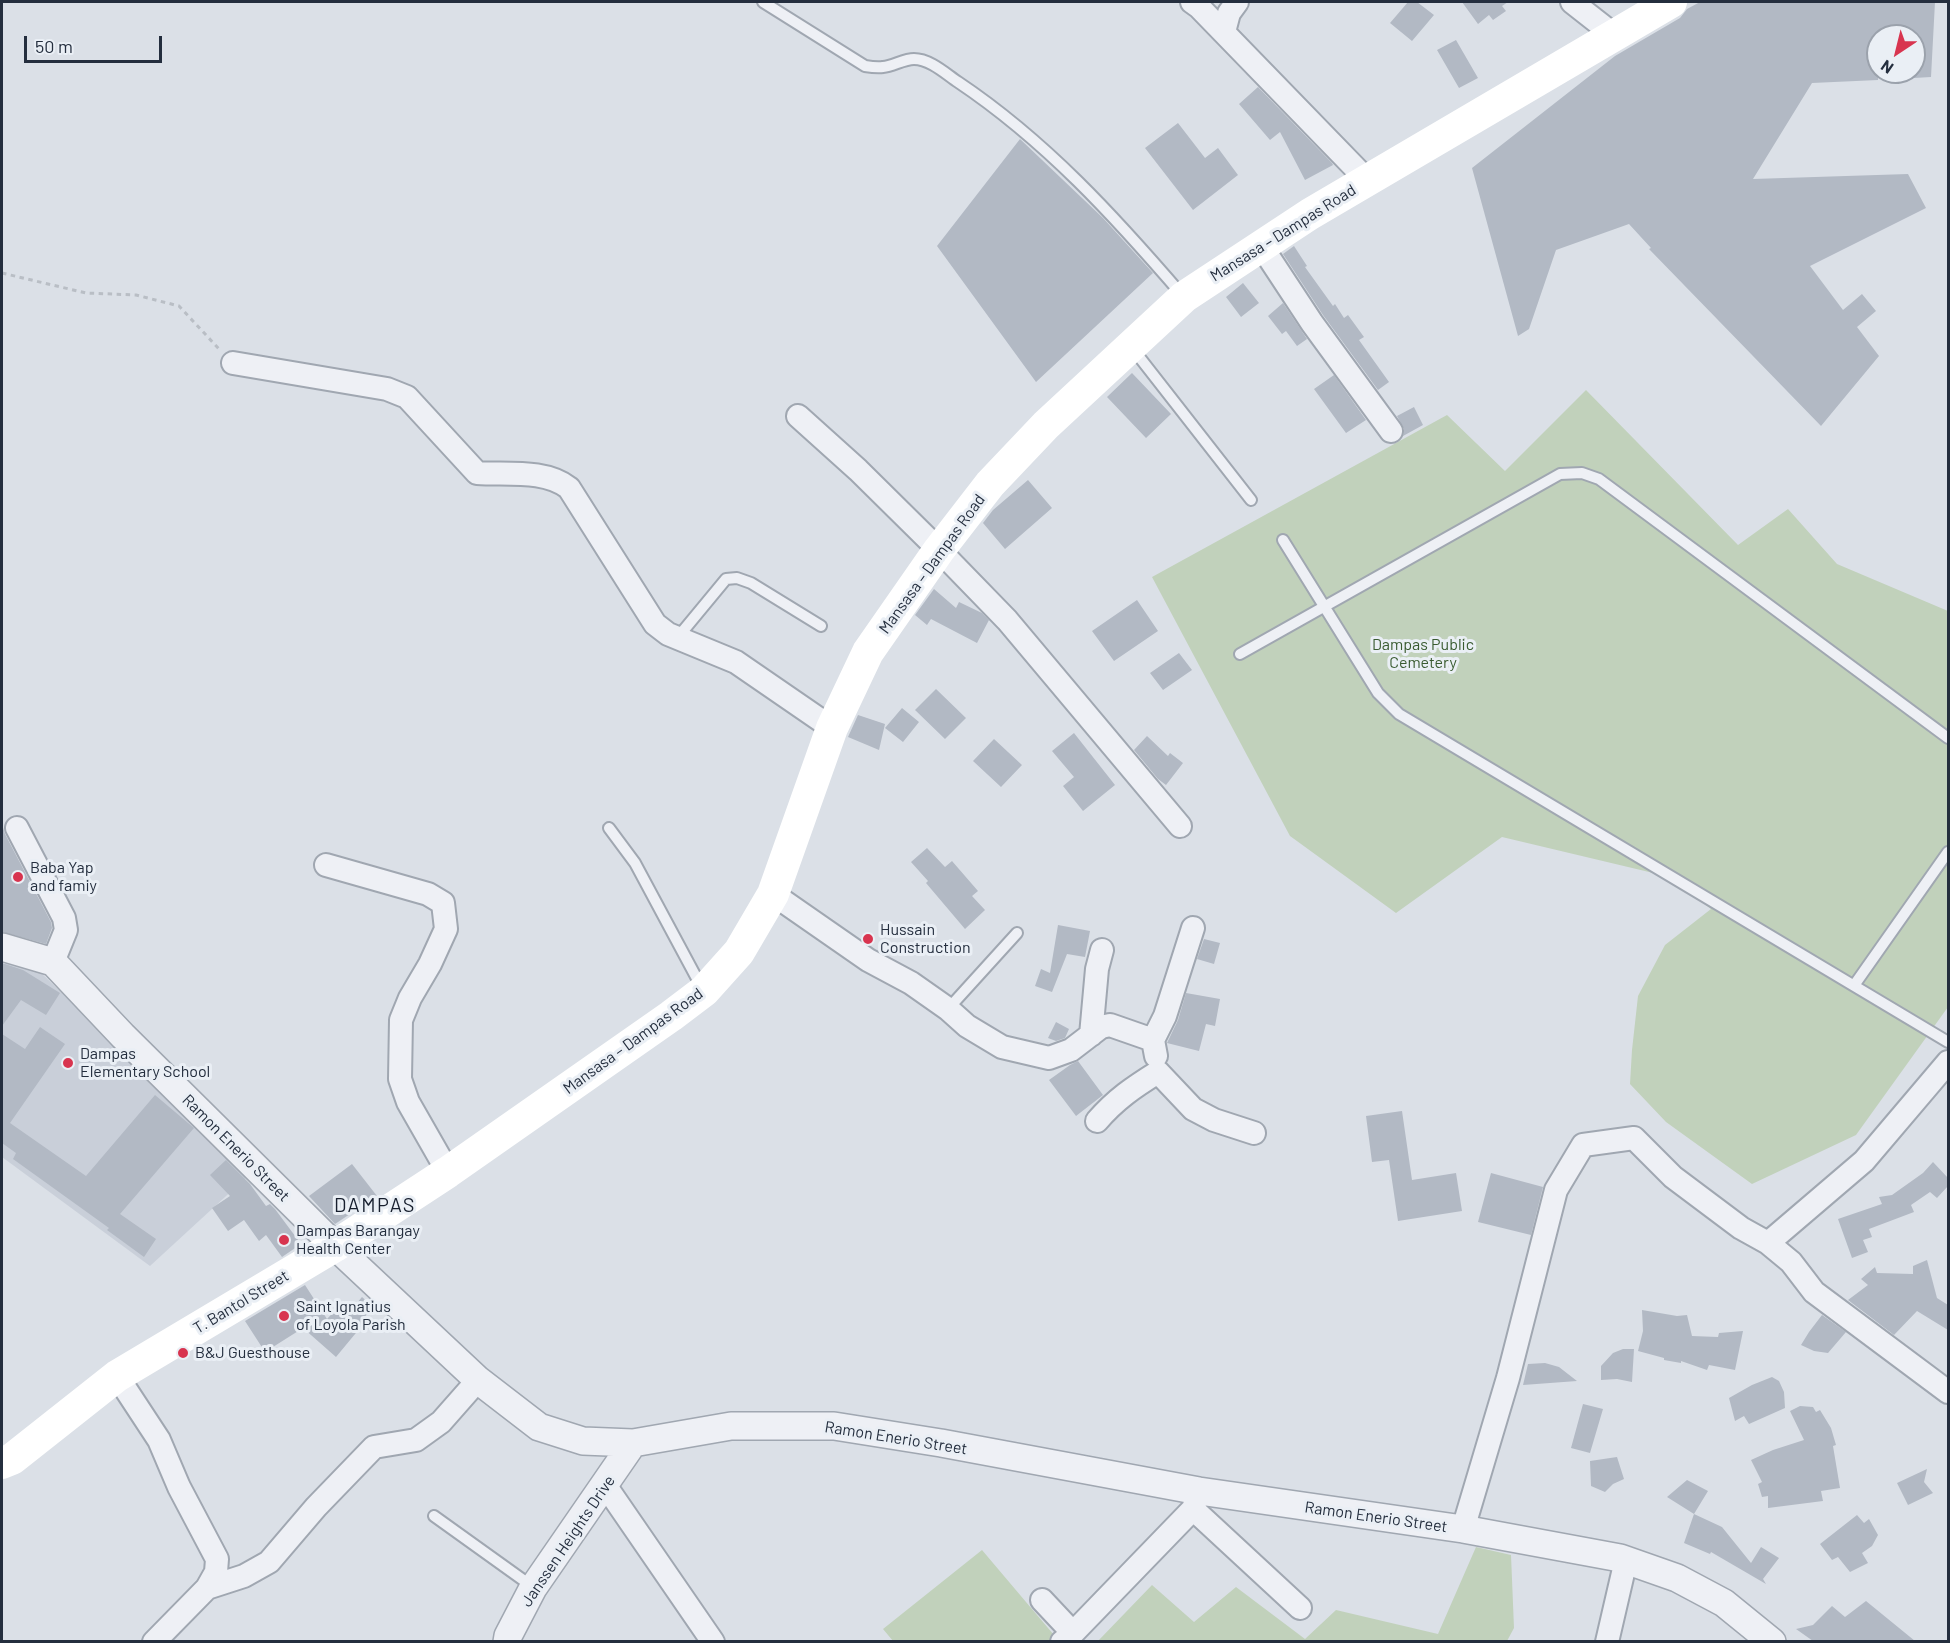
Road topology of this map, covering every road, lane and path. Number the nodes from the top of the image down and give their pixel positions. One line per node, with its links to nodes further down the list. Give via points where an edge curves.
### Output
1 (763, 2): 11 (lane, via 865,66 883,67 914,59 931,64 995,106 1126,229)
2 (1192, 2): 6 (street)
3 (1237, 2): 6 (street)
4 (1572, 2): 7 (street)
5 (1671, 2): 7 (main road, Mansasa – Dampas Road)
6 (1224, 32): 8 (street)
7 (1614, 35): 8 (main road, Mansasa – Dampas Road)
8 (1367, 180): 9 (main road, Mansasa – Dampas Road)
9 (1262, 246): 11 (main road, Mansasa – Dampas Road); 15 (street, via 1312,323)
10 (2, 273): 13 (path, via 86,293 136,295 179,306)
11 (1184, 297): 12 (main road, Mansasa – Dampas Road)
12 (1131, 346): 16 (lane); 18 (main road, Mansasa – Dampas Road, via 990,484)
13 (233, 363): 21 (street, via 387,389 407,397 477,473 540,475 560,481 569,488 655,624)
14 (798, 416): 18 (street)
15 (1391, 431)
16 (1251, 500)
17 (1282, 540): 19 (lane)
18 (939, 549): 23 (main road, Mansasa – Dampas Road, via 868,652); 25 (street, via 1007,620)
19 (1325, 606): 22 (lane); 24 (lane, via 1560,474 1582,473 1599,479); 36 (lane, via 1378,693 1399,714)
20 (821, 626): 21 (lane, via 737,578 726,579)
21 (678, 638): 23 (street, via 736,662)
22 (1240, 654)
23 (832, 728): 30 (main road, Mansasa – Dampas Road)
24 (1948, 738)
25 (1180, 826)
26 (17, 828): 35 (street, via 64,918 66,930)
27 (609, 828): 37 (lane, via 635,864)
28 (1948, 852): 36 (lane)
29 (326, 865): 46 (street, via 428,894 443,903 446,929 401,1020 400,1080 408,1102)
30 (773, 894): 37 (main road, Mansasa – Dampas Road, via 738,952); 38 (street)
31 (1193, 928): 40 (street, via 1165,1016)
32 (1017, 933): 38 (lane)
33 (2, 947): 35 (street)
34 (1102, 950): 39 (street)
35 (53, 962): 48 (street, Ramon Enerio Street)
36 (1855, 984): 41 (lane)
37 (704, 991): 46 (main road, Mansasa – Dampas Road)
38 (948, 1009): 39 (street, via 1002,1047 1049,1058 1071,1050)
39 (1091, 1035): 40 (street, via 1110,1025)
40 (1153, 1040): 43 (street)
41 (1948, 1042)
42 (1948, 1062): 47 (street, via 1864,1161)
43 (1158, 1072): 44 (street, via 1113,1103); 45 (street, via 1193,1110)
44 (1097, 1121)
45 (1254, 1133)
46 (448, 1172): 48 (main road, Mansasa – Dampas Road)
47 (1768, 1244): 51 (street, via 1791,1262 1814,1292); 57 (street, via 1673,1177 1634,1138 1583,1145 1556,1190 1508,1378)
48 (335, 1246): 49 (main road, T. Bantol Street); 50 (street, Ramon Enerio Street)
49 (117, 1376): 53 (main road, T. Bantol Street); 59 (street, via 159,1440 217,1559 216,1572)
50 (478, 1380): 52 (street, Ramon Enerio Street, via 539,1427 583,1441); 59 (street, via 441,1422 416,1440 374,1448 269,1562 244,1576)
51 (1948, 1392)
52 (633, 1443): 54 (street, Janssen Heights Drive); 55 (street, Ramon Enerio Street, via 731,1426 834,1426 953,1445)
53 (2, 1463)
54 (605, 1485): 60 (street, Janssen Heights Drive); 66 (street)
55 (1196, 1500): 57 (street, Ramon Enerio Street); 62 (street); 63 (street)
56 (434, 1516): 60 (lane)
57 (1462, 1529): 58 (street, Ramon Enerio Street)
58 (1626, 1560): 67 (street); 68 (street, Ramon Enerio Street, via 1677,1578 1724,1603)
59 (207, 1588): 64 (street)
60 (533, 1588): 65 (street, Janssen Heights Drive)
61 (1042, 1600): 63 (street)
62 (1300, 1608)
63 (1067, 1637)
64 (154, 1641)
65 (507, 1641)
66 (713, 1641)
67 (1607, 1641)
68 (1772, 1641)

